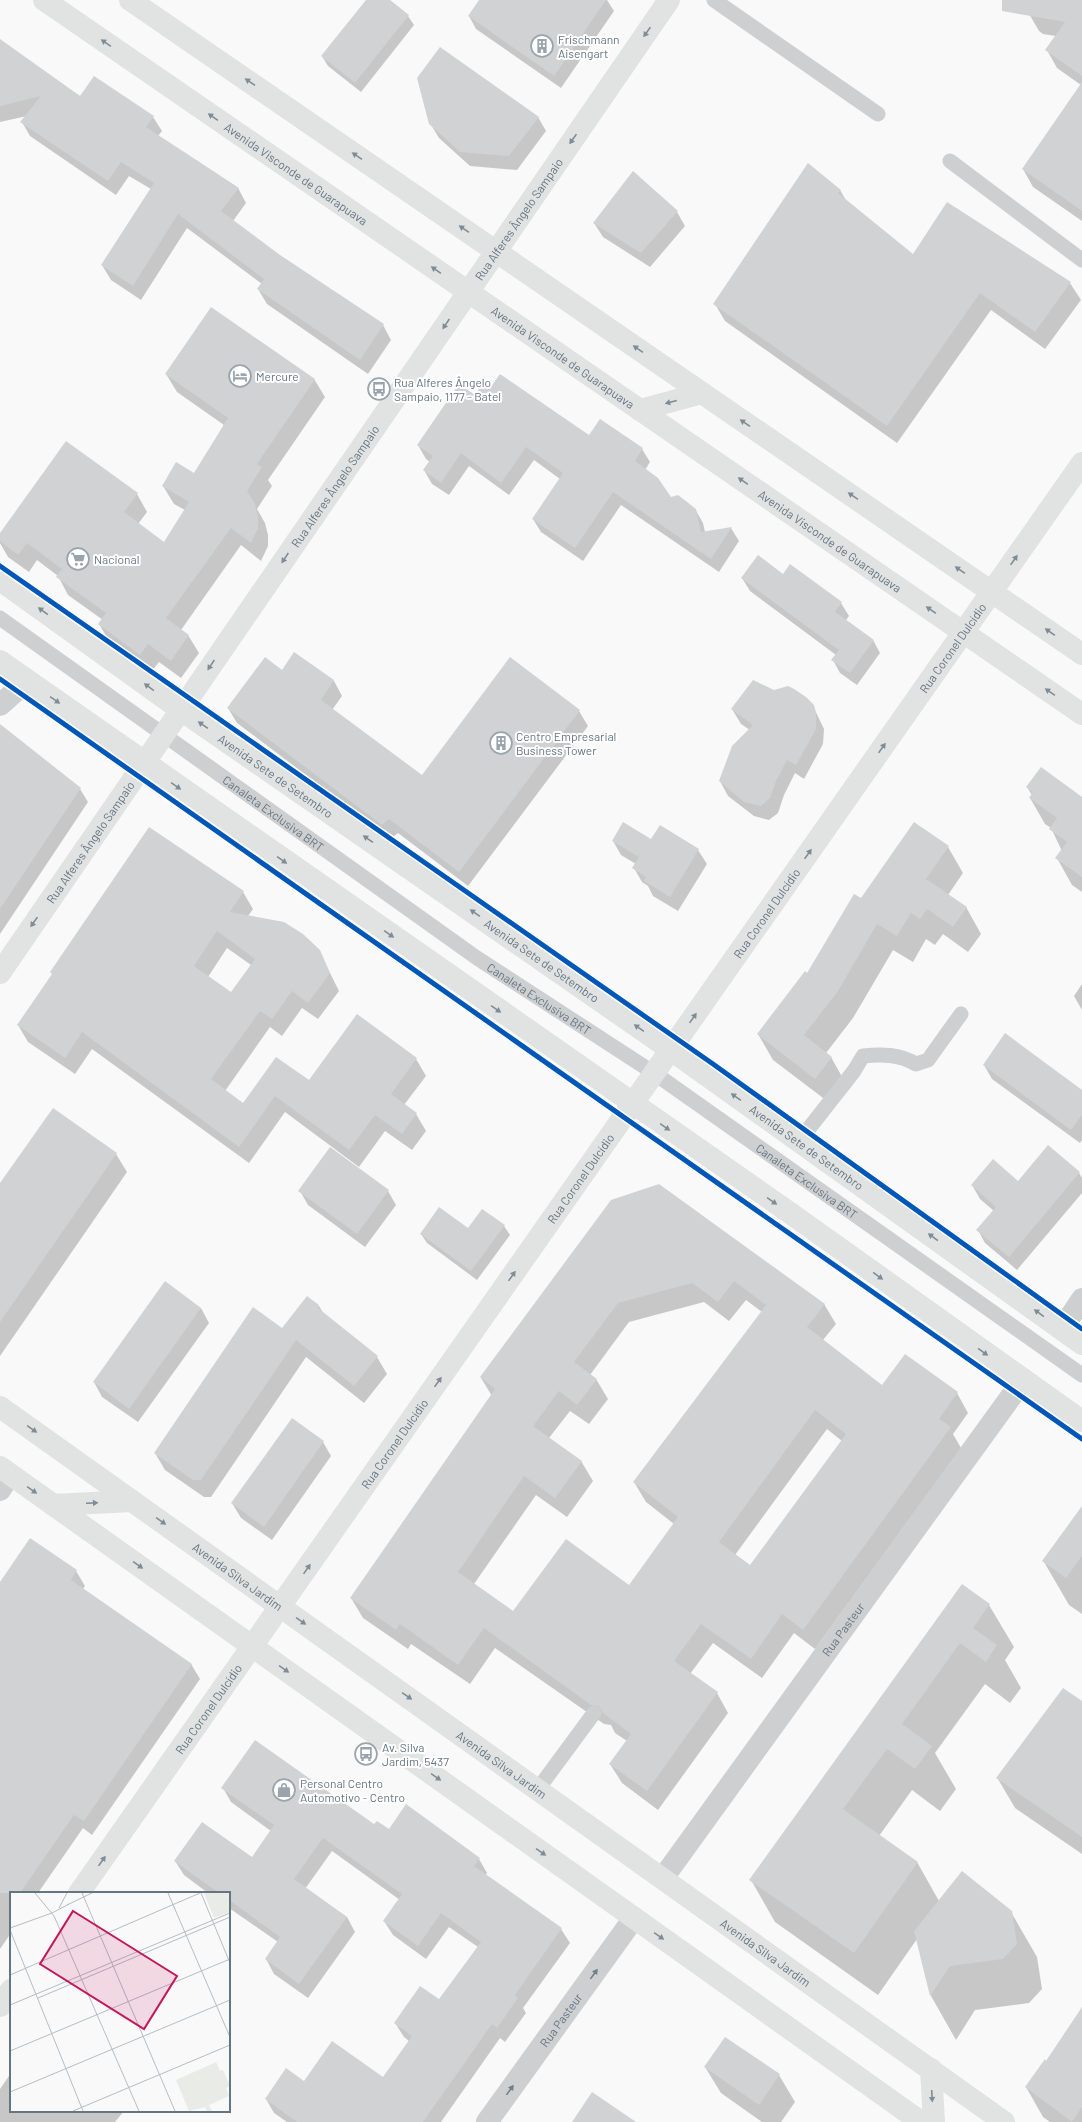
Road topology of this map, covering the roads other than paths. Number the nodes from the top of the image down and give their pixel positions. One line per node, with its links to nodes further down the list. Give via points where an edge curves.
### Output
1 (44, 0): 9 (main road, Avenida Visconde de Guarapuava, one-way to 1)
2 (130, 0): 7 (main road, one-way to 2)
3 (669, 0): 7 (main road, Rua Alferes Ângelo Sampaio, one-way to 7)
4 (714, 0): 5 (lane)
5 (878, 114)
6 (950, 161): 8 (lane)
7 (496, 251): 9 (main road, Rua Alferes Ângelo Sampaio); 10 (main road, one-way to 7)
8 (1082, 260)
9 (468, 292): 11 (main road, Avenida Visconde de Guarapuava); 21 (main road, Rua Alferes Ângelo Sampaio, one-way to 21)
10 (702, 393): 11 (main road, one-way to 11); 14 (main road, one-way to 10)
11 (640, 410): 16 (main road, Avenida Visconde de Guarapuava, one-way to 11)
12 (1082, 463): 14 (main road, Rua Coronel Dulcídio, one-way to 12)
13 (0, 580): 21 (main road, Avenida Sete de Setembro, one-way to 13)
14 (992, 592): 16 (main road, Rua Coronel Dulcídio); 17 (main road, one-way to 14)
15 (0, 618): 23 (lane, Canaleta Exclusiva BRT)
16 (963, 632): 22 (main road, Avenida Visconde de Guarapuava, one-way to 16); 27 (main road, Rua Coronel Dulcídio, one-way to 16)
17 (1082, 654)
18 (0, 661): 19 (main road)
19 (28, 681): 20 (street); 24 (main road, one-way to 24)
20 (0, 705)
21 (181, 710): 23 (main road, Rua Alferes Ângelo Sampaio); 27 (main road, Avenida Sete de Setembro, one-way to 21)
22 (1082, 714)
23 (164, 735): 24 (main road, Rua Alferes Ângelo Sampaio); 28 (lane, Canaleta Exclusiva BRT, via 477,958)
24 (144, 763): 25 (main road, Rua Alferes Ângelo Sampaio, one-way to 25); 29 (main road, one-way to 29)
25 (0, 973)
26 (961, 1014): 30 (lane, via 928,1060 916,1064 906,1058 881,1054 863,1056)
27 (671, 1050): 28 (main road, Rua Coronel Dulcídio); 30 (main road, Avenida Sete de Setembro, one-way to 27)
28 (654, 1073): 29 (main road, Rua Coronel Dulcídio); 34 (lane, Canaleta Exclusiva BRT)
29 (633, 1104): 35 (main road, one-way to 35); 41 (main road, Rua Coronel Dulcídio, one-way to 29)
30 (799, 1141): 32 (main road, Avenida Sete de Setembro, one-way to 30)
31 (1082, 1299): 32 (street)
32 (1062, 1329): 33 (main road, Avenida Sete de Setembro)
33 (1082, 1344)
34 (1082, 1375)
35 (1023, 1380): 37 (main road); 45 (street, Rua Pasteur)
36 (0, 1407): 39 (main road, Avenida Silva Jardim, one-way to 39)
37 (1082, 1421)
38 (3, 1477): 40 (main road, one-way to 40)
39 (132, 1501): 40 (main road, one-way to 39); 41 (main road, Avenida Silva Jardim, one-way to 41)
40 (53, 1505): 42 (main road, one-way to 42)
41 (281, 1606): 42 (main road, Rua Coronel Dulcídio); 44 (main road, Avenida Silva Jardim, one-way to 44)
42 (252, 1647): 46 (main road, Rua Coronel Dulcídio, one-way to 42); 47 (main road, one-way to 47)
43 (594, 1713): 44 (lane)
44 (538, 1789): 45 (main road, Avenida Silva Jardim)
45 (663, 1878): 50 (main road, Avenida Silva Jardim)
46 (80, 1892)
47 (634, 1918): 51 (street, Rua Pasteur, one-way to 47); 52 (main road, one-way to 52)
48 (10, 1991): 49 (main road)
49 (0, 2006)
50 (931, 2069): 53 (main road, one-way to 53); 54 (main road, Avenida Silva Jardim)
51 (487, 2122)
52 (921, 2122)
53 (934, 2122)
54 (1004, 2122)

